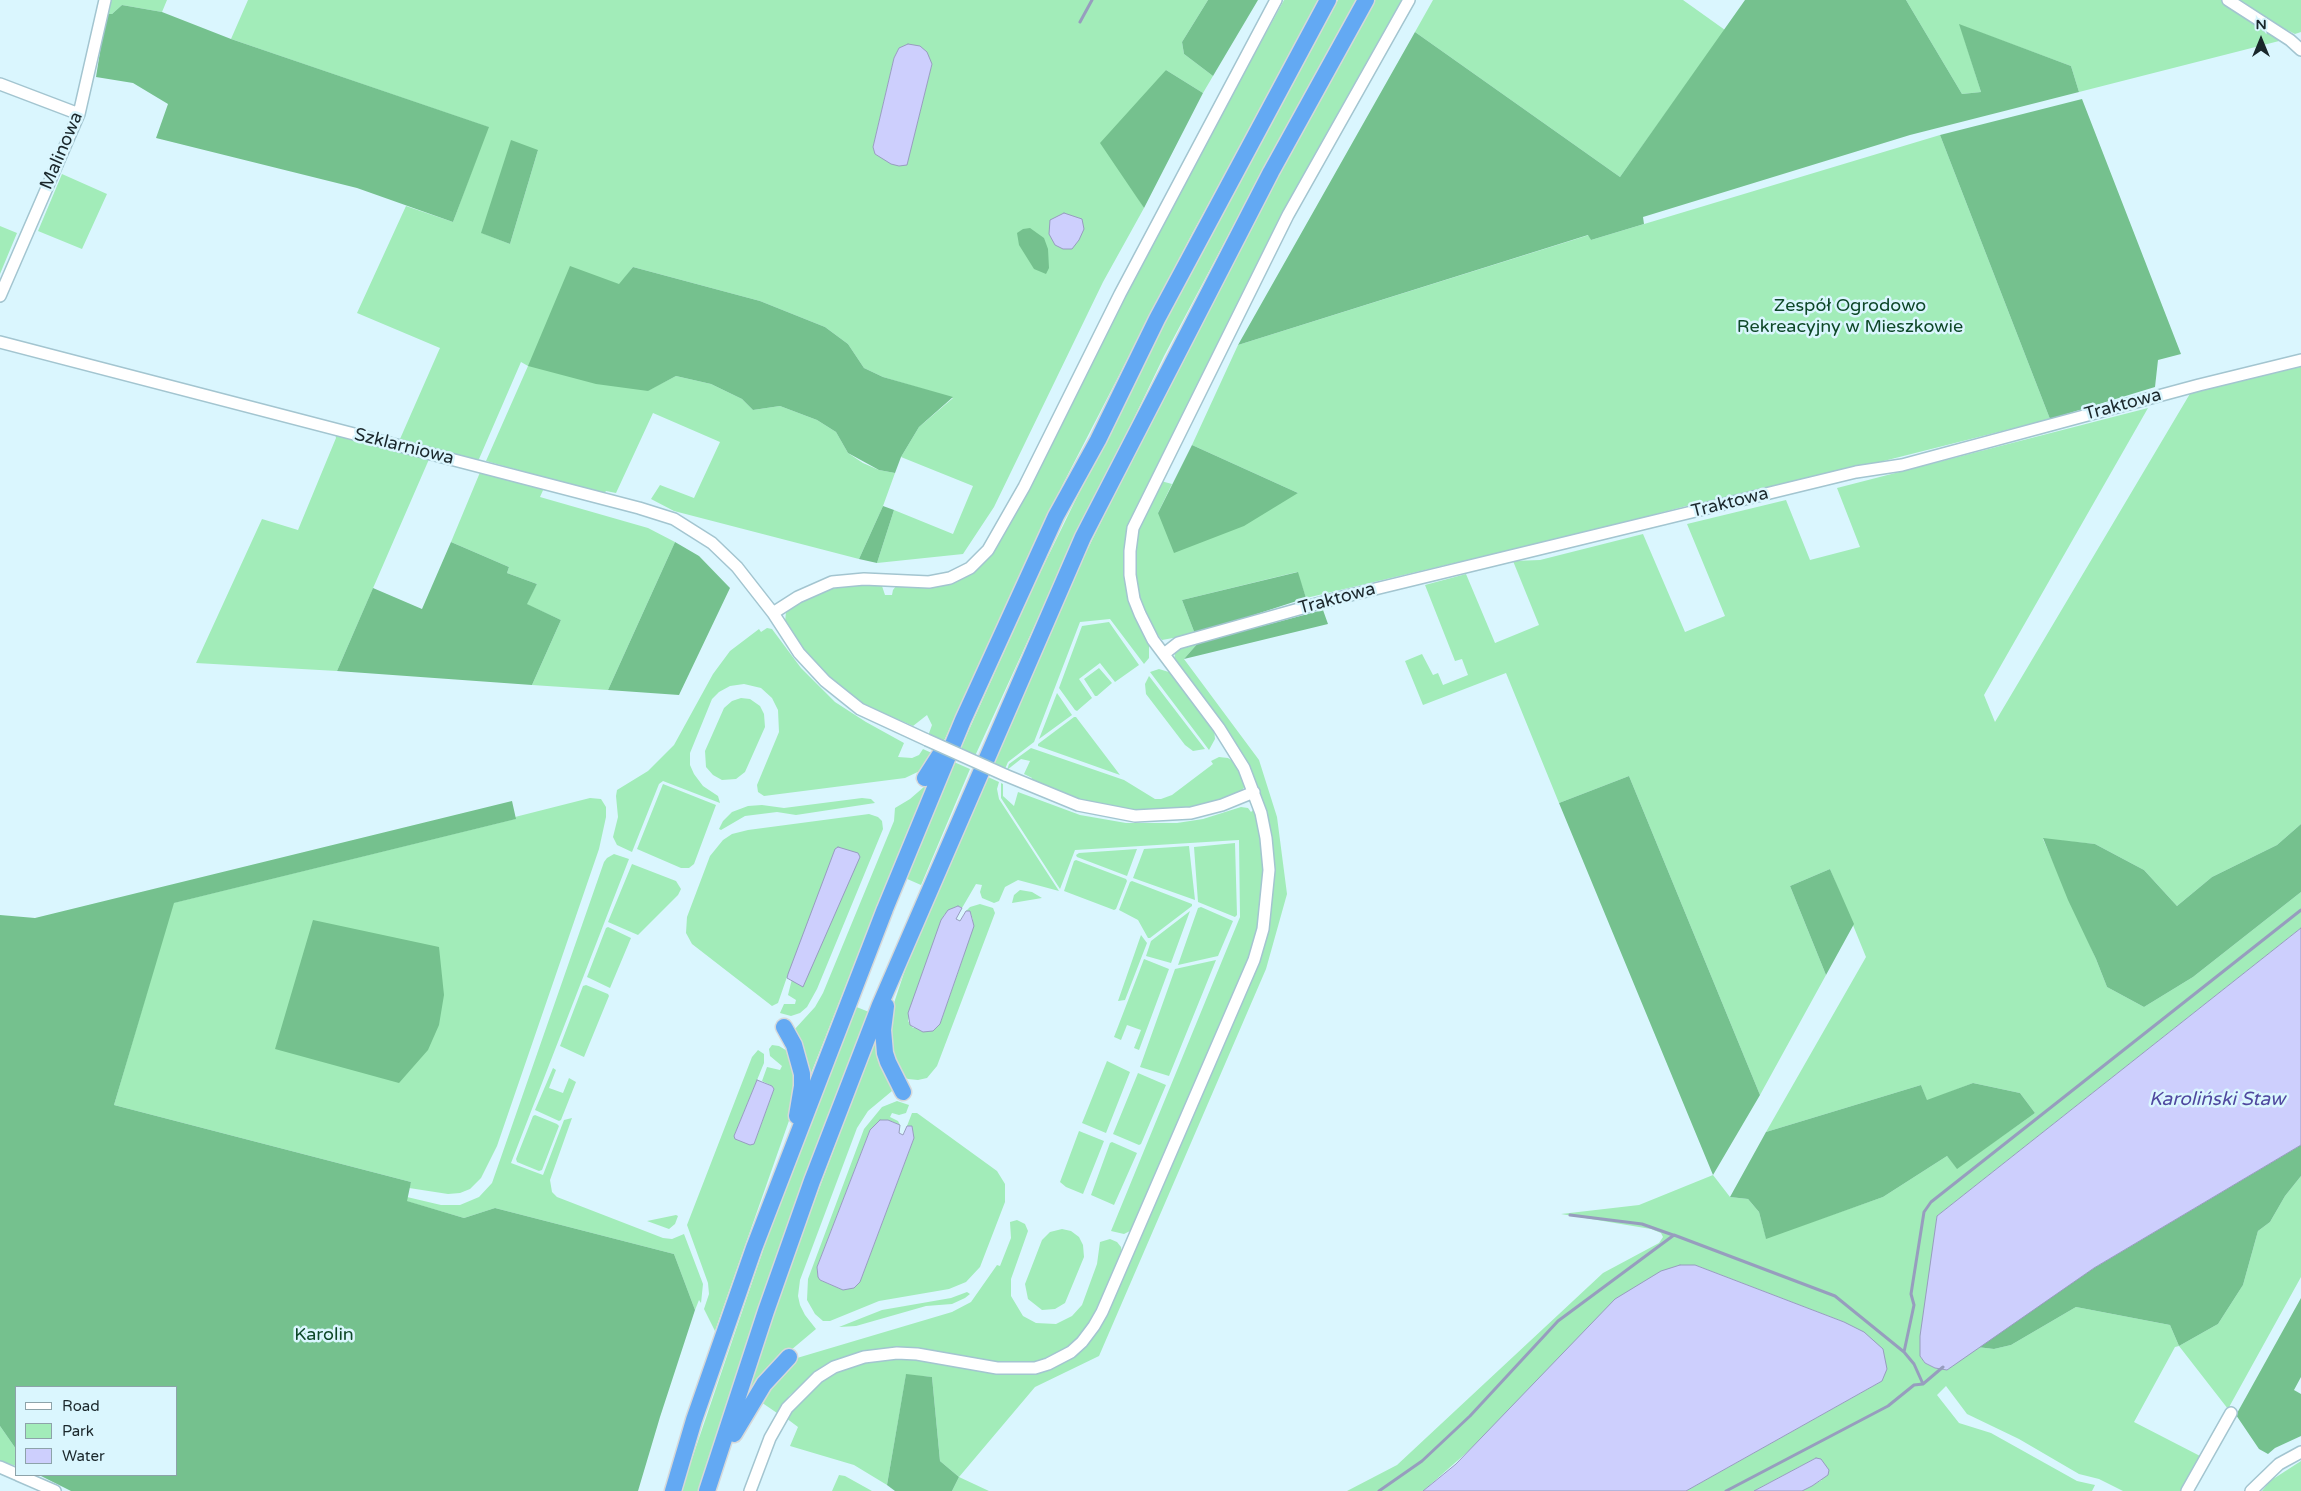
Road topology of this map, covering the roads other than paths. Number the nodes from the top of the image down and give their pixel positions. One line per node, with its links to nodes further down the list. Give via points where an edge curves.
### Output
1 (105, 0): 10 (street, Malinowa)
2 (1276, 0): 14 (street, via 1213,114 1024,487 988,550 970,568 950,578 929,582 832,582 798,597)
3 (1328, 0): 16 (highway, via 1161,311 1098,440 1056,516)
4 (1366, 0): 19 (highway, via 1271,172 1083,537)
5 (1410, 0): 15 (street, via 1288,216 1136,519 1130,551 1131,584 1143,621)
6 (2228, 0): 7 (street)
7 (2296, 39): 8 (street)
8 (2301, 50)
9 (0, 84): 10 (street)
10 (79, 114): 11 (street, Malinowa)
11 (0, 296)
12 (0, 342): 14 (street, Szklarniowa, via 658,513 674,519 712,543 737,567)
13 (2301, 360): 15 (street, Traktowa, via 1902,465 1856,472 1338,598 1178,643)
14 (773, 613): 18 (street, Szklarniowa, bridge, via 811,667 845,698 876,718 1078,805 1135,816 1172,816 1208,809)
15 (1164, 654): 18 (street, via 1231,746)
16 (963, 720): 17 (highway); 22 (highway)
17 (924, 778)
18 (1254, 792): 32 (street, via 1266,838 1269,870 1260,944 1094,1326 1071,1352 1035,1368 997,1368 897,1353 857,1358 834,1367 818,1377 787,1408 770,1438)
19 (901, 953): 21 (highway, via 884,1014 883,1030 888,1062); 31 (highway, via 812,1182)
20 (784, 1027): 22 (highway, via 800,1065 802,1086)
21 (903, 1092)
22 (784, 1168): 30 (highway, via 750,1257)
23 (789, 1357): 31 (highway, via 772,1373 747,1409)
24 (2231, 1413): 33 (street)
25 (2301, 1452): 34 (street, via 2272,1470)
26 (0, 1467): 27 (street)
27 (15, 1473)
28 (21, 1476): 29 (street)
29 (55, 1491)
30 (673, 1491)
31 (708, 1491)
32 (750, 1491)
33 (2187, 1491)
34 (2251, 1491)

